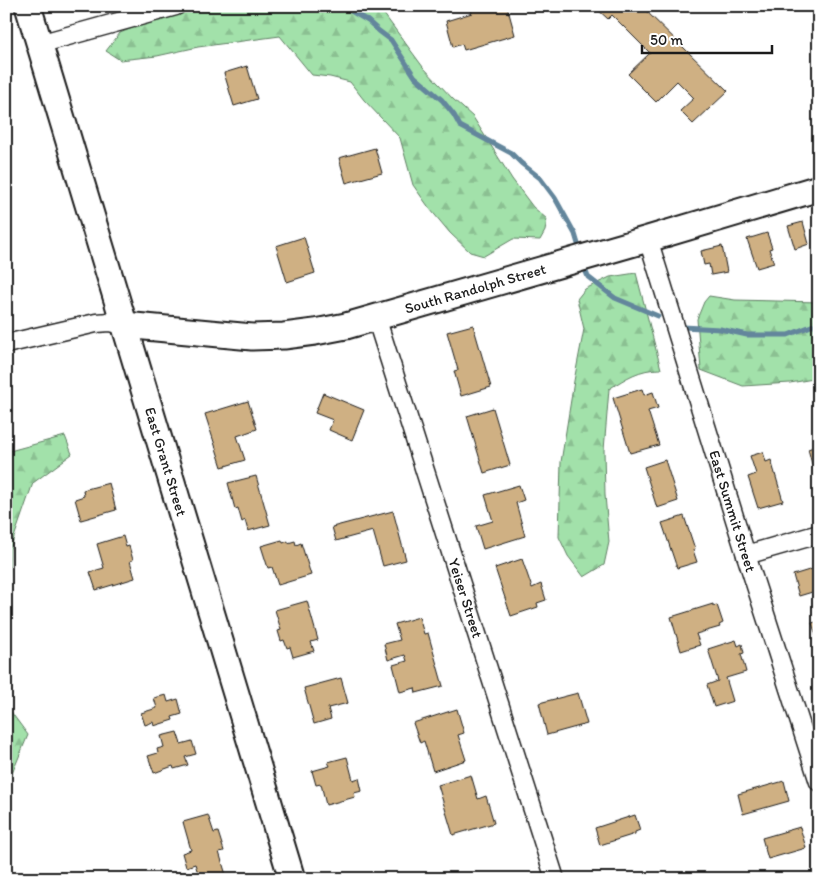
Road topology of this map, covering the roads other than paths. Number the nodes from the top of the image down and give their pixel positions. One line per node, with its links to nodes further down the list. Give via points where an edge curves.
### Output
1 (28, 6): 3 (main road, East Grant Street)
2 (176, 6): 3 (street)
3 (39, 44): 7 (main road, East Grant Street)
4 (819, 188): 5 (main road, South Randolph Street)
5 (648, 239): 6 (main road, South Randolph Street); 10 (street, East Summit Street)
6 (376, 317): 7 (main road, South Randolph Street, via 346,326 284,336 252,337); 13 (street, Yeiser Street)
7 (124, 325): 8 (street, via 96,322); 12 (main road, East Grant Street)
8 (6, 344)
9 (819, 534): 10 (street)
10 (746, 555): 11 (street, East Summit Street)
11 (819, 782)
12 (292, 879)
13 (555, 879)

